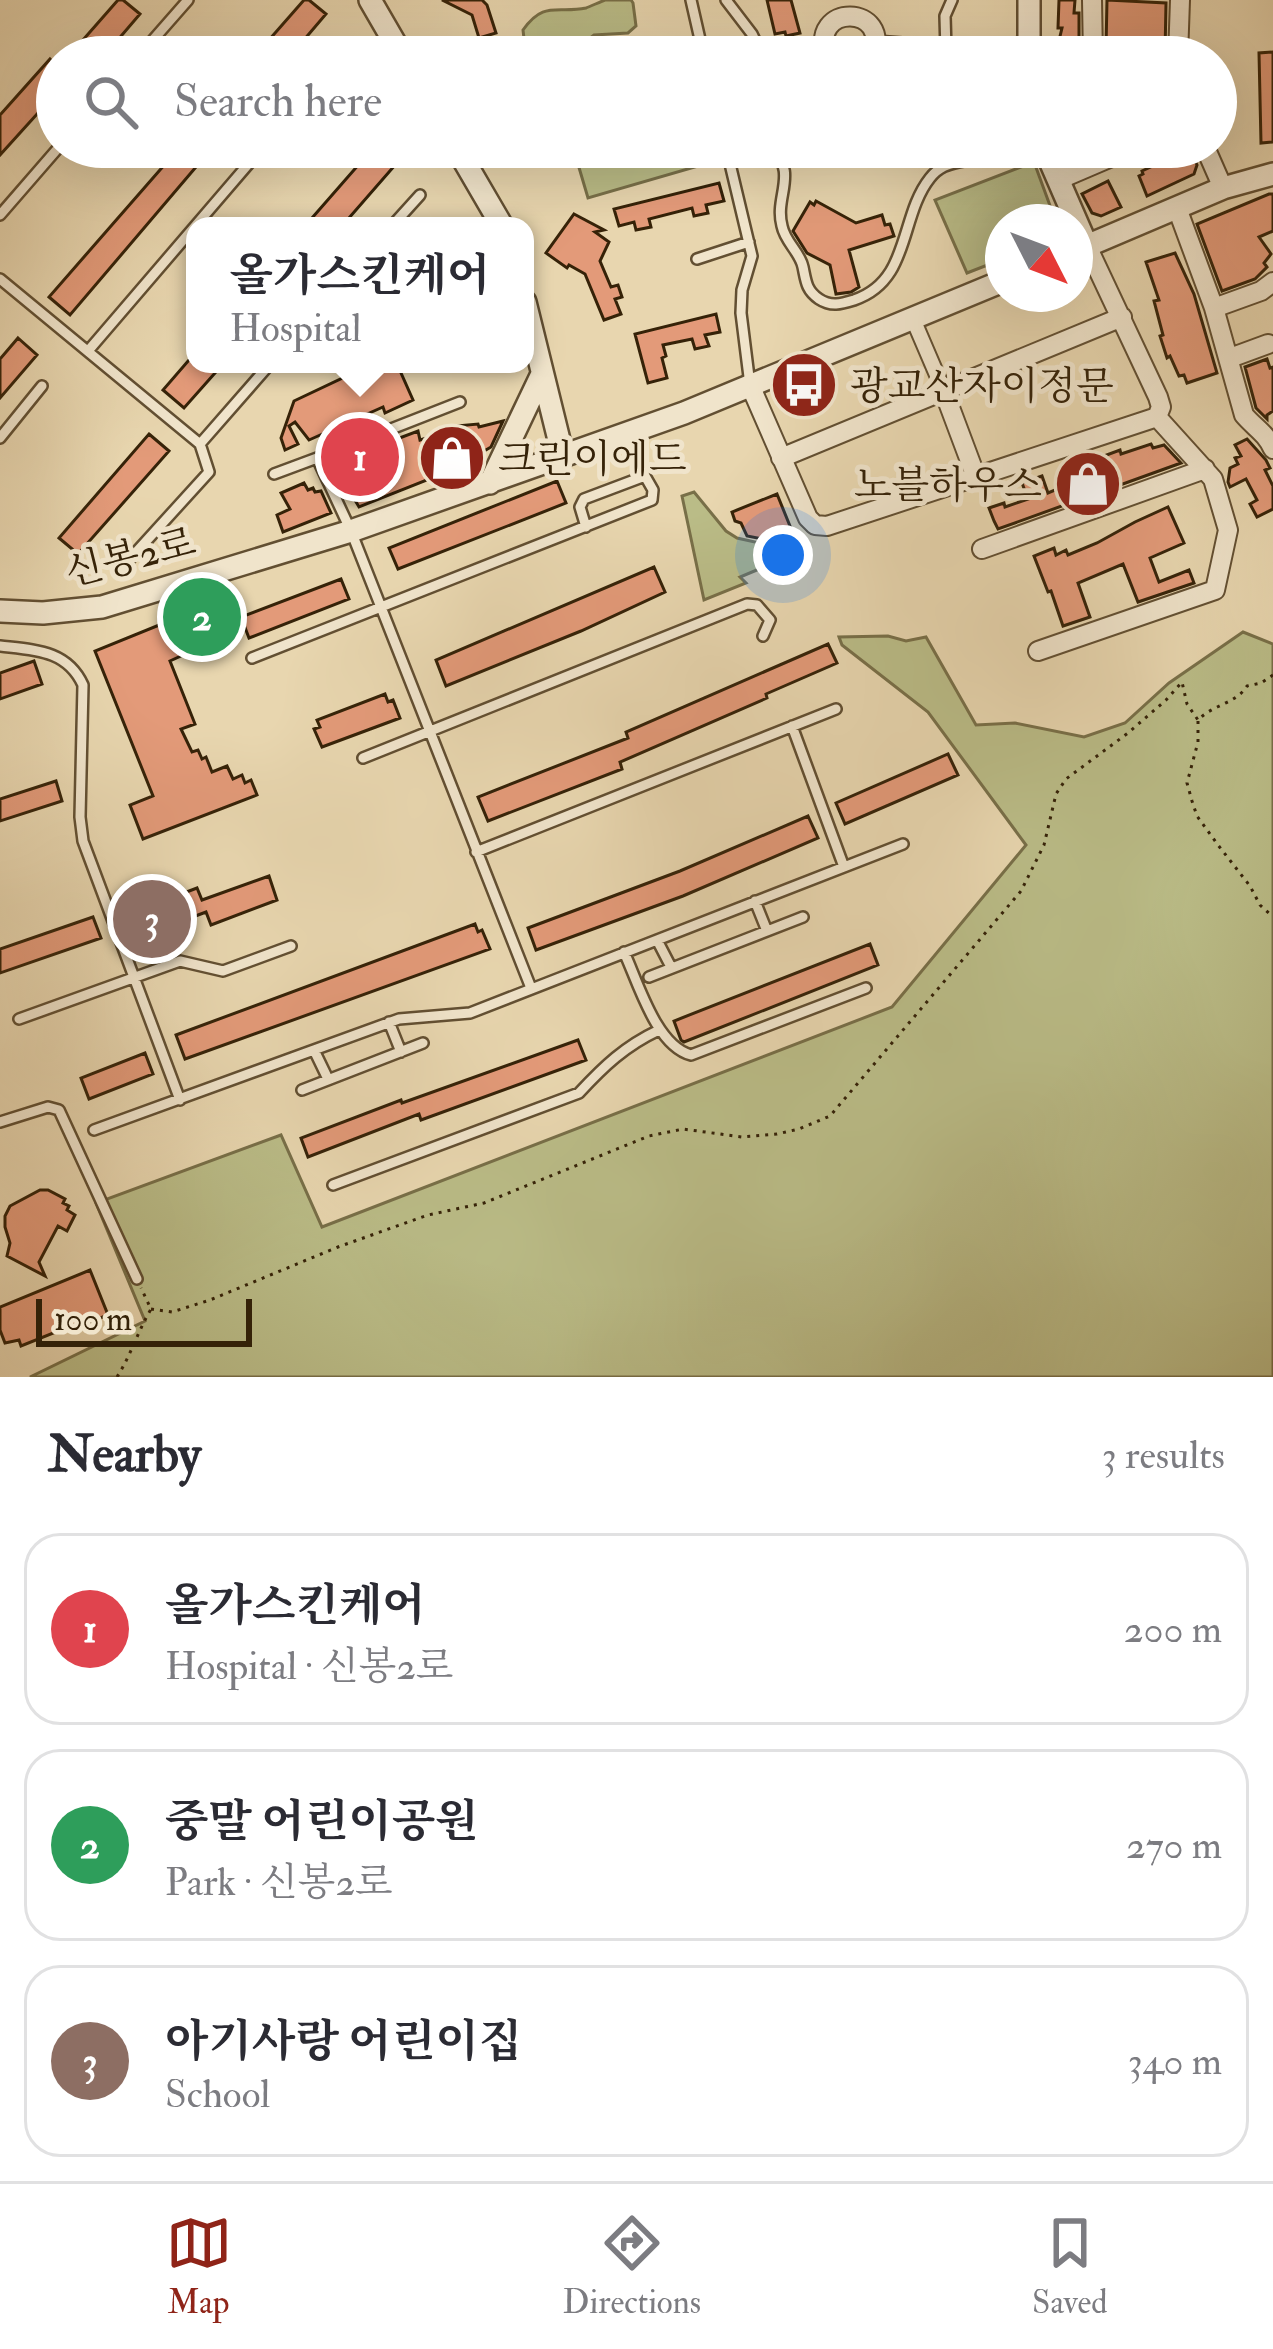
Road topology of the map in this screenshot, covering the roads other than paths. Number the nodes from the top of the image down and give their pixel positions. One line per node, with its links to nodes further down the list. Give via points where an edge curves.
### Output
1 (188, 0): 11 (lane)
2 (726, 0): 14 (lane)
3 (952, 0): 17 (lane)
4 (1029, 0): 18 (street)
5 (1092, 0): 19 (street)
6 (1180, 0): 20 (street)
7 (691, 1): 9 (lane); 13 (lane)
8 (371, 2): 12 (street)
9 (677, 5)
10 (856, 8): 15 (street); 16 (street)
11 (156, 36)
12 (391, 36)
13 (699, 36)
14 (753, 36)
15 (825, 36)
16 (873, 36)
17 (946, 36)
18 (1029, 36)
19 (1093, 36)
20 (1179, 36)
21 (41, 168): 36 (lane)
22 (245, 168): 37 (lane)
23 (468, 168): 39 (street)
24 (731, 168): 41 (lane)
25 (784, 168): 26 (lane, via 781,225 804,281 828,304 862,297 890,276 915,203)
26 (939, 168)
27 (1053, 168): 31 (street)
28 (1081, 168): 31 (street)
29 (1214, 168): 32 (street)
30 (1273, 174): 32 (street)
31 (1058, 180): 34 (street)
32 (1223, 188): 35 (street)
33 (420, 195): 38 (lane)
34 (1066, 204)
35 (1177, 208): 42 (street); 48 (street)
36 (0, 215)
37 (203, 217)
38 (400, 217)
39 (497, 217)
40 (186, 236): 53 (lane)
41 (749, 242): 43 (lane); 57 (lane, via 741,313)
42 (1093, 244)
43 (697, 259)
44 (1093, 269): 49 (street)
45 (0, 279): 53 (lane)
46 (1273, 282): 48 (street)
47 (985, 289): 50 (street, 신봉2로)
48 (1214, 308): 54 (street)
49 (1122, 317): 59 (street); 61 (street, via 1158,398)
50 (913, 319): 57 (street, 신봉2로); 59 (street)
51 (534, 340): 56 (street)
52 (1268, 344): 54 (street)
53 (88, 350): 64 (lane)
54 (1230, 358): 62 (street, via 1244,415)
55 (262, 373): 64 (lane)
56 (542, 374): 67 (street); 71 (street)
57 (750, 385): 66 (street); 67 (street, 신봉2로)
58 (43, 386): 63 (lane)
59 (943, 389): 66 (street); 70 (street)
60 (460, 402): 65 (lane)
61 (1157, 417): 68 (street); 70 (street)
62 (1271, 436)
63 (0, 438)
64 (200, 444): 75 (lane, via 208,472)
65 (317, 458): 69 (lane); 73 (lane)
66 (782, 458): 70 (street, via 815,525)
67 (561, 459): 71 (street, 신봉2로)
68 (1205, 469): 74 (street); 80 (street, via 1228,530 1215,590)
69 (274, 474)
70 (976, 476)
71 (490, 483): 73 (street, 신봉2로)
72 (586, 526): 72 (lane, via 652,500 645,476 584,499); 76 (lane)
73 (351, 532): 76 (lane); 77 (street, 신봉2로, via 102,607)
74 (982, 549)
75 (129, 560)
76 (380, 607): 81 (lane); 84 (lane)
77 (0, 611)
78 (763, 636): 84 (lane, via 770,620 747,604)
79 (0, 646): 97 (lane, via 60,657 83,685 83,841)
80 (1038, 651)
81 (252, 658)
82 (836, 709): 83 (lane)
83 (792, 726): 87 (lane); 88 (lane)
84 (430, 733): 85 (lane); 87 (lane)
85 (363, 758)
86 (903, 844): 88 (lane)
87 (476, 852): 98 (lane)
88 (844, 867): 89 (lane)
89 (755, 901): 91 (lane); 92 (lane)
90 (802, 917): 91 (lane)
91 (767, 931): 95 (lane)
92 (657, 940): 94 (lane); 95 (lane)
93 (291, 946): 97 (lane, via 223,971 180,961)
94 (624, 952): 98 (lane); 102 (lane)
95 (671, 968): 96 (lane)
96 (649, 976)
97 (134, 977): 100 (lane); 108 (lane)
98 (531, 988): 101 (lane, via 470,1012)
99 (866, 988): 102 (lane, via 691,1055)
100 (19, 1019)
101 (389, 1022): 104 (lane); 105 (lane)
102 (659, 1030): 111 (lane, via 623,1049 579,1093)
103 (423, 1043): 105 (lane)
104 (314, 1050): 106 (lane); 108 (lane)
105 (401, 1052): 106 (lane)
106 (328, 1079): 107 (lane)
107 (302, 1090)
108 (180, 1100): 110 (lane)
109 (0, 1122): 112 (lane, via 59,1110)
110 (94, 1130)
111 (333, 1186)
112 (136, 1279)

